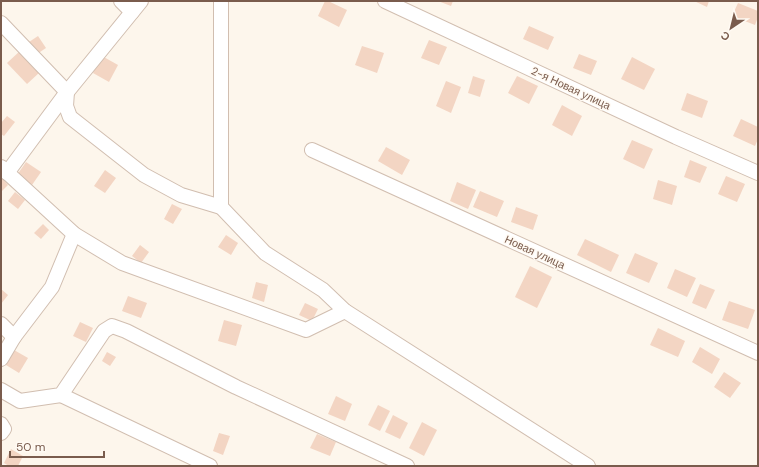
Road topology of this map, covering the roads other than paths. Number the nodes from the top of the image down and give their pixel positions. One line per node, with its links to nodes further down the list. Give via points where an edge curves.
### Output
1 (121, 1): 5 (street)
2 (141, 1): 5 (street)
3 (221, 1): 11 (street)
4 (386, 1): 10 (street, 2-я Новая улица, via 676,137)
5 (132, 12): 7 (street)
6 (1, 23): 7 (street)
7 (67, 92): 9 (street); 11 (street, via 66,106 70,117 144,176 181,195)
8 (312, 150): 16 (street, Новая улица)
9 (4, 170): 12 (street)
10 (758, 172)
11 (221, 207): 13 (street, via 265,253 322,290)
12 (74, 234): 13 (street, via 122,263 306,330); 15 (street, via 52,287)
13 (345, 311): 24 (street)
14 (1, 324): 15 (street)
15 (14, 337): 17 (street)
16 (758, 353)
17 (1, 359)
18 (1, 390): 19 (street, via 20,401)
19 (61, 396): 22 (street); 23 (street, via 104,330 112,326)
20 (1, 424): 21 (street, via 4,429)
21 (1, 433)
22 (210, 466)
23 (407, 466)
24 (588, 466)

